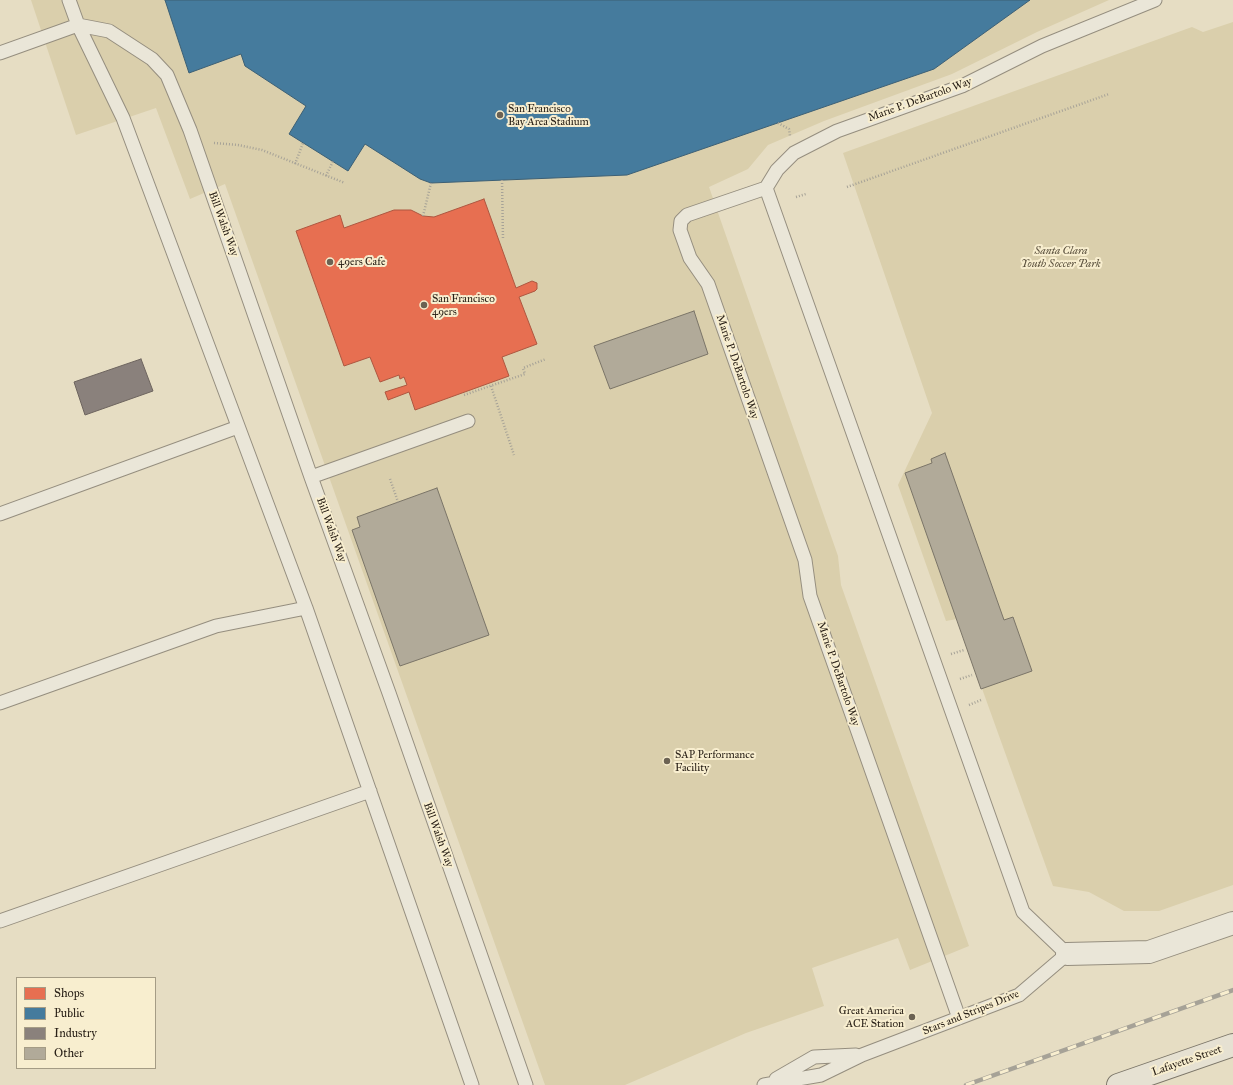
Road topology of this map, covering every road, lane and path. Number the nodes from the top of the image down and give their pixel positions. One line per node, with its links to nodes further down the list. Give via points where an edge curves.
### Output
1 (69, 0): 3 (lane)
2 (1155, 0): 15 (lane, Marie P. DeBartolo Way, via 1042,46 962,86 837,131 794,153 777,170)
3 (78, 25): 4 (lane); 7 (lane, Bill Walsh Way, via 109,31 152,60 167,74); 24 (lane, via 123,118)
4 (0, 53)
5 (1109, 94): 14 (path)
6 (303, 143): 9 (path)
7 (195, 145): 9 (path, via 238,144 262,150); 26 (lane, Bill Walsh Way)
8 (333, 161): 10 (path)
9 (296, 164): 10 (path)
10 (326, 176): 12 (path)
11 (502, 180): 19 (path)
12 (345, 183)
13 (432, 183): 18 (path)
14 (847, 187)
15 (766, 188): 35 (lane, via 1023,912); 36 (lane, Marie P. DeBartolo Way, via 687,214 681,221 680,230 690,258 708,284 805,560 810,596)
16 (806, 194): 17 (path)
17 (796, 197)
18 (423, 216)
19 (503, 240)
20 (546, 359): 21 (path, via 523,368 525,374)
21 (491, 386): 22 (path); 25 (path)
22 (464, 395)
23 (468, 421): 26 (lane)
24 (238, 427): 29 (lane); 30 (lane)
25 (514, 456)
26 (311, 477): 41 (lane, Bill Walsh Way, via 390,693)
27 (390, 479): 28 (path)
28 (398, 502)
29 (0, 514)
30 (306, 608): 31 (lane, via 216,626); 32 (lane)
31 (0, 703)
32 (370, 791): 33 (lane); 40 (lane)
33 (0, 921)
34 (1233, 923): 35 (street, via 1149,952)
35 (1067, 954): 36 (lane, Stars and Stripes Drive, via 1019,996)
36 (959, 1018): 38 (lane, Stars and Stripes Drive)
37 (1233, 1045): 42 (main road, Lafayette Street)
38 (862, 1055): 39 (lane, Stars and Stripes Drive, via 820,1075); 39 (lane, Stars and Stripes Drive, via 814,1057)
39 (767, 1084)
40 (472, 1085)
41 (526, 1085)
42 (1118, 1085)

